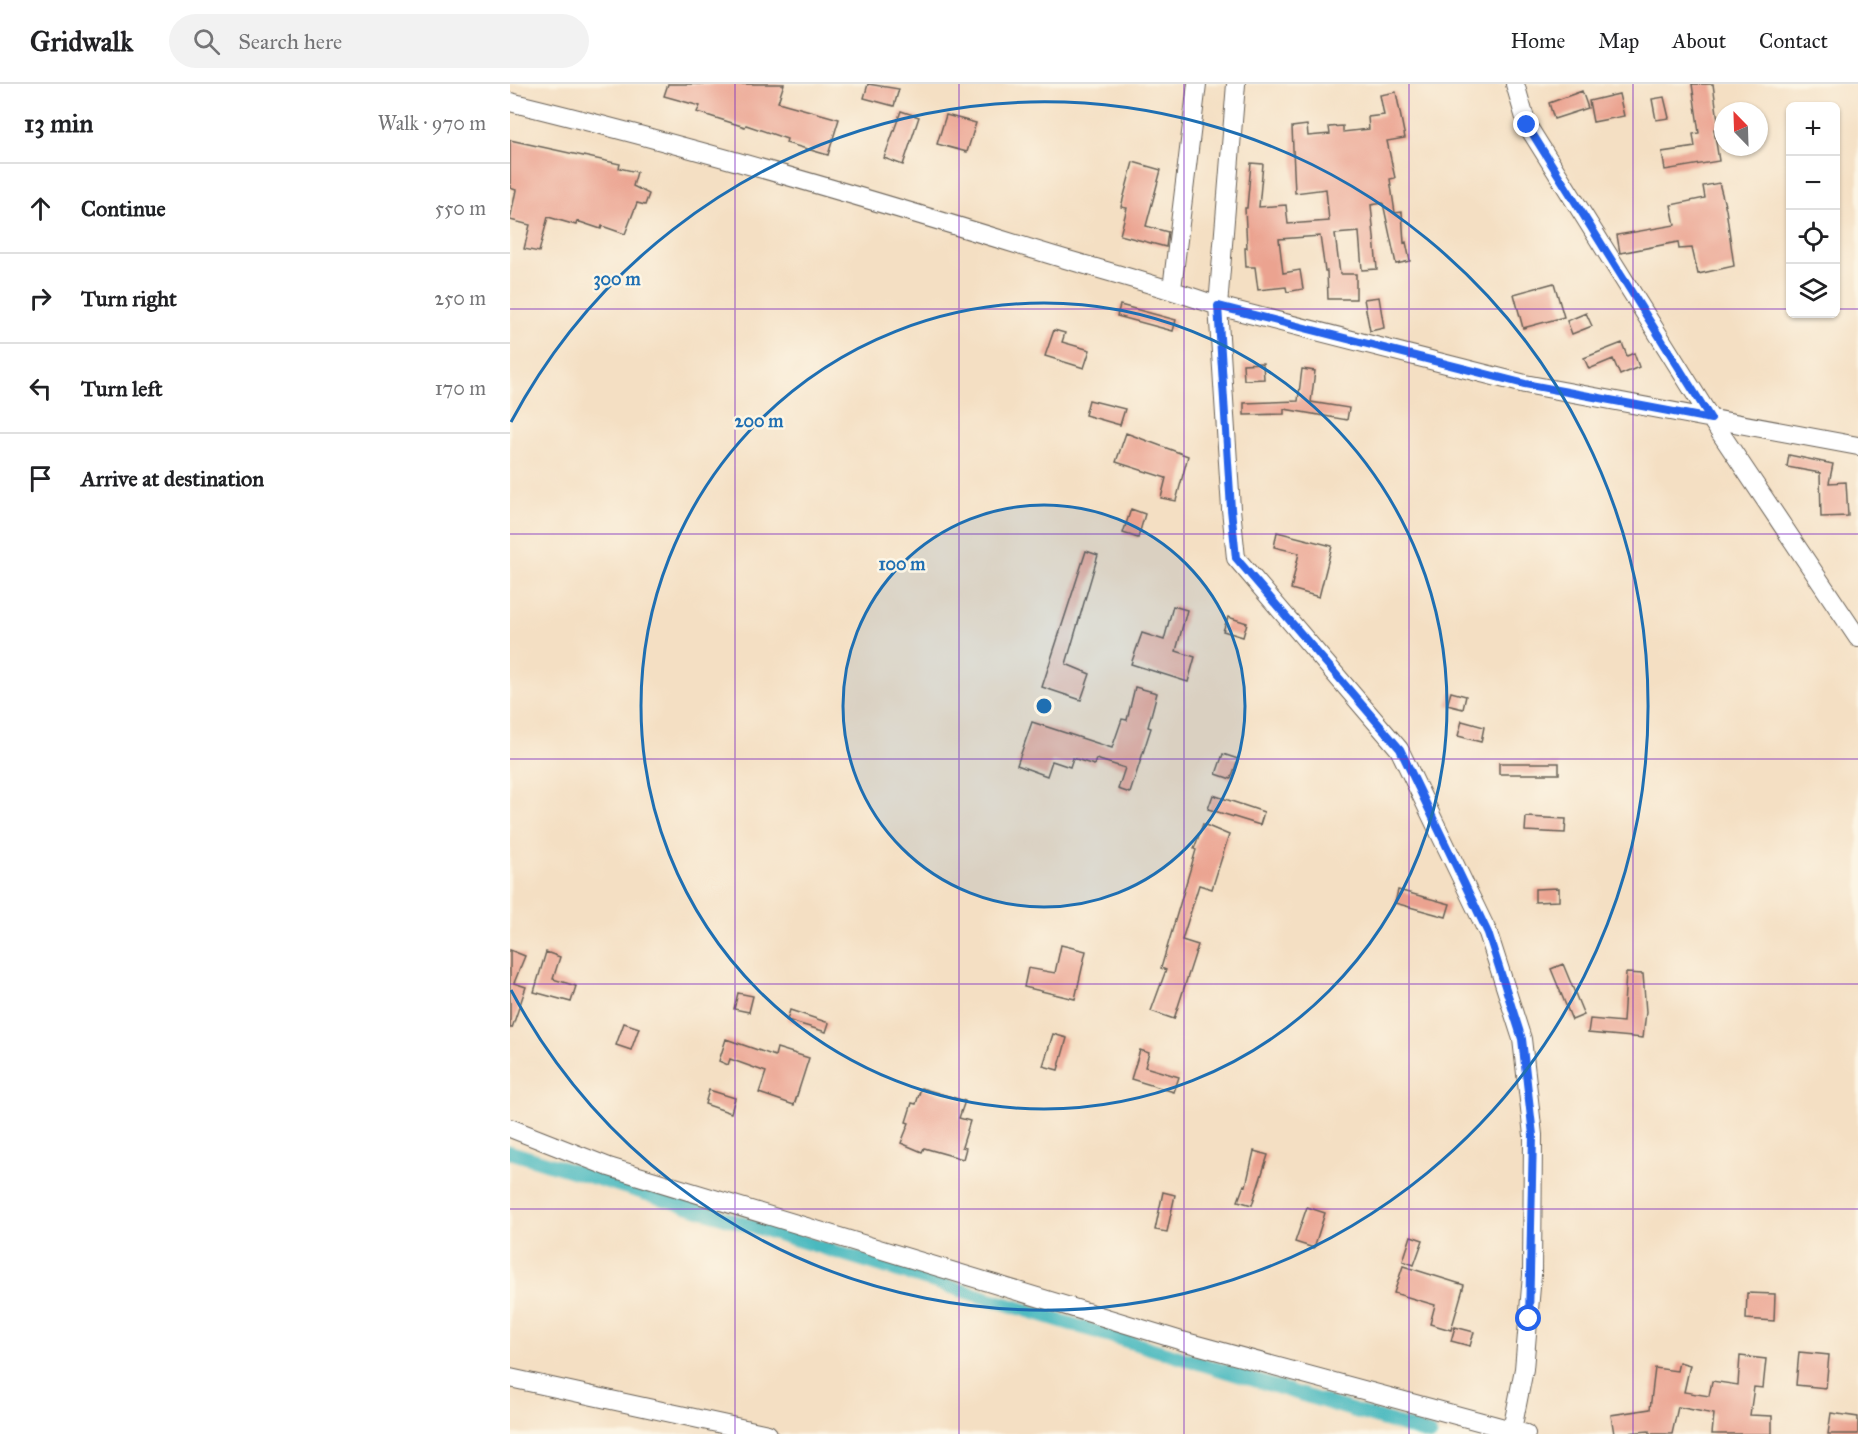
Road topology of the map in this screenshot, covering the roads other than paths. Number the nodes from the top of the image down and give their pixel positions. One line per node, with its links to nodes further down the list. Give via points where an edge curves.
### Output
1 (1197, 84): 5 (street)
2 (1236, 84): 6 (street)
3 (1515, 84): 7 (street, via 1527,125)
4 (510, 102): 5 (street, via 632,131 843,190)
5 (1172, 289): 6 (street)
6 (1218, 306): 7 (street, via 1525,384); 12 (street, via 1236,558 1400,749 1488,933 1522,1039 1533,1135 1532,1275)
7 (1711, 419): 8 (street); 9 (street)
8 (1858, 446)
9 (1858, 638)
10 (510, 1128): 12 (street, via 609,1167 1182,1341)
11 (510, 1378): 13 (street)
12 (1519, 1432)
13 (768, 1434)

